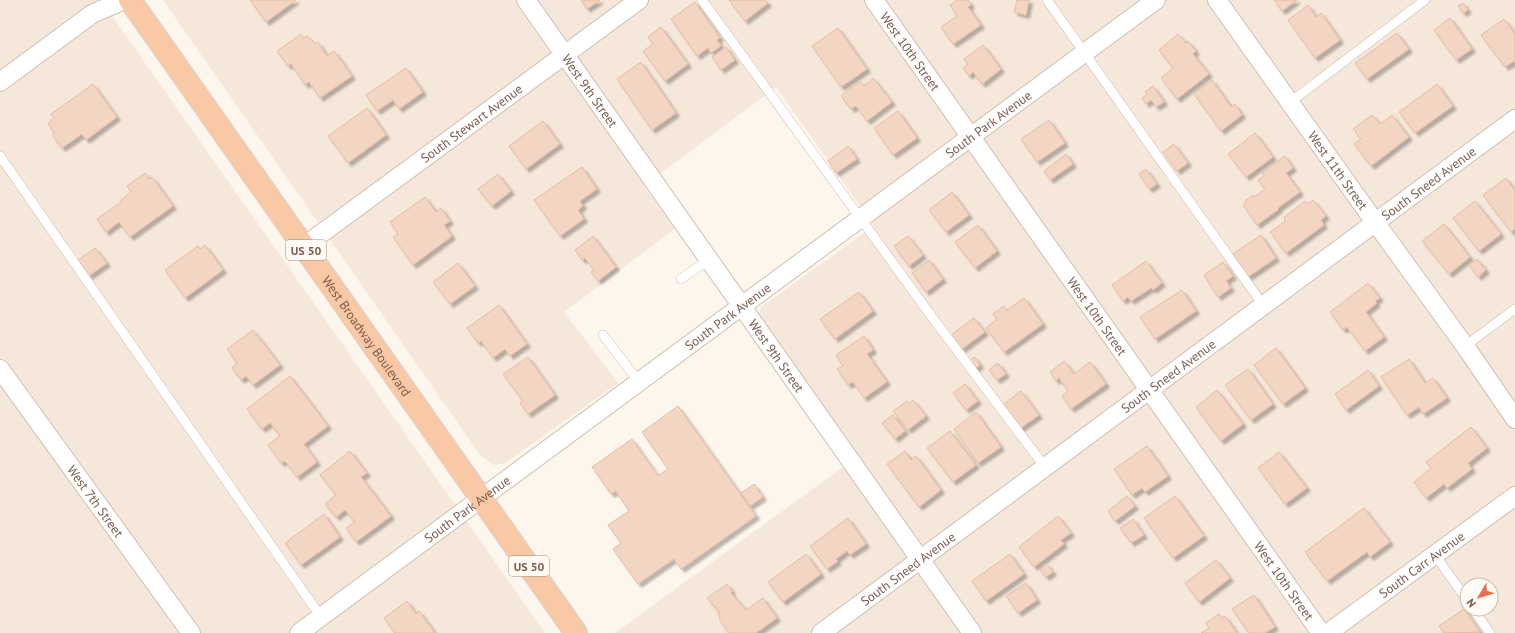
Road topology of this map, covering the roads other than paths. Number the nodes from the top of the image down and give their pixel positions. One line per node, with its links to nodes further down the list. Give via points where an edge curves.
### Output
1 (124, 0): 13 (street, via 92,14)
2 (130, 0): 20 (highway, West Broadway Boulevard / US 50)
3 (526, 0): 12 (street, West 9th Street)
4 (639, 0): 12 (street, South Stewart Avenue)
5 (702, 0): 18 (lane)
6 (874, 0): 16 (street, West 10th Street)
7 (1047, 0): 11 (lane)
8 (1156, 0): 11 (street, South Park Avenue)
9 (1217, 0): 14 (street, West 11th Street)
10 (1425, 0): 14 (lane)
11 (1084, 52): 16 (street, South Park Avenue); 23 (lane)
12 (565, 55): 20 (street, South Stewart Avenue); 21 (street, West 9th Street)
13 (0, 82)
14 (1289, 103): 19 (street, West 11th Street)
15 (1515, 119): 19 (street, South Sneed Avenue)
16 (970, 137): 18 (street, South Park Avenue); 30 (street, West 10th Street)
17 (0, 156): 38 (lane)
18 (860, 218): 24 (street, South Park Avenue); 32 (lane)
19 (1376, 223): 23 (street, South Sneed Avenue); 27 (street, West 11th Street)
20 (304, 247): 34 (highway, West Broadway Boulevard / US 50)
21 (709, 259): 22 (lane); 24 (street, West 9th Street)
22 (681, 279)
23 (1263, 305): 30 (street, South Sneed Avenue)
24 (742, 306): 29 (street, South Park Avenue); 36 (street, West 9th Street)
25 (1515, 309): 27 (lane)
26 (603, 335): 29 (lane)
27 (1466, 346): 31 (street, West 11th Street)
28 (0, 369): 40 (street, West 7th Street)
29 (639, 382): 34 (street, South Park Avenue)
30 (1149, 390): 32 (street, South Sneed Avenue); 45 (street, West 10th Street)
31 (1515, 419)
32 (1045, 467): 36 (street, South Sneed Avenue)
33 (1515, 496): 35 (street, South Carr Avenue)
34 (482, 499): 38 (street, South Park Avenue); 42 (highway, West Broadway Boulevard / US 50)
35 (1435, 555): 37 (lane); 46 (street, South Carr Avenue)
36 (920, 559): 43 (street, South Sneed Avenue); 44 (street, West 9th Street)
37 (1459, 589)
38 (321, 617): 41 (street, South Park Avenue)
39 (1479, 617): 47 (lane)
40 (191, 633)
41 (299, 633)
42 (576, 633)
43 (820, 633)
44 (972, 633)
45 (1321, 633)
46 (1328, 633)
47 (1490, 633)

